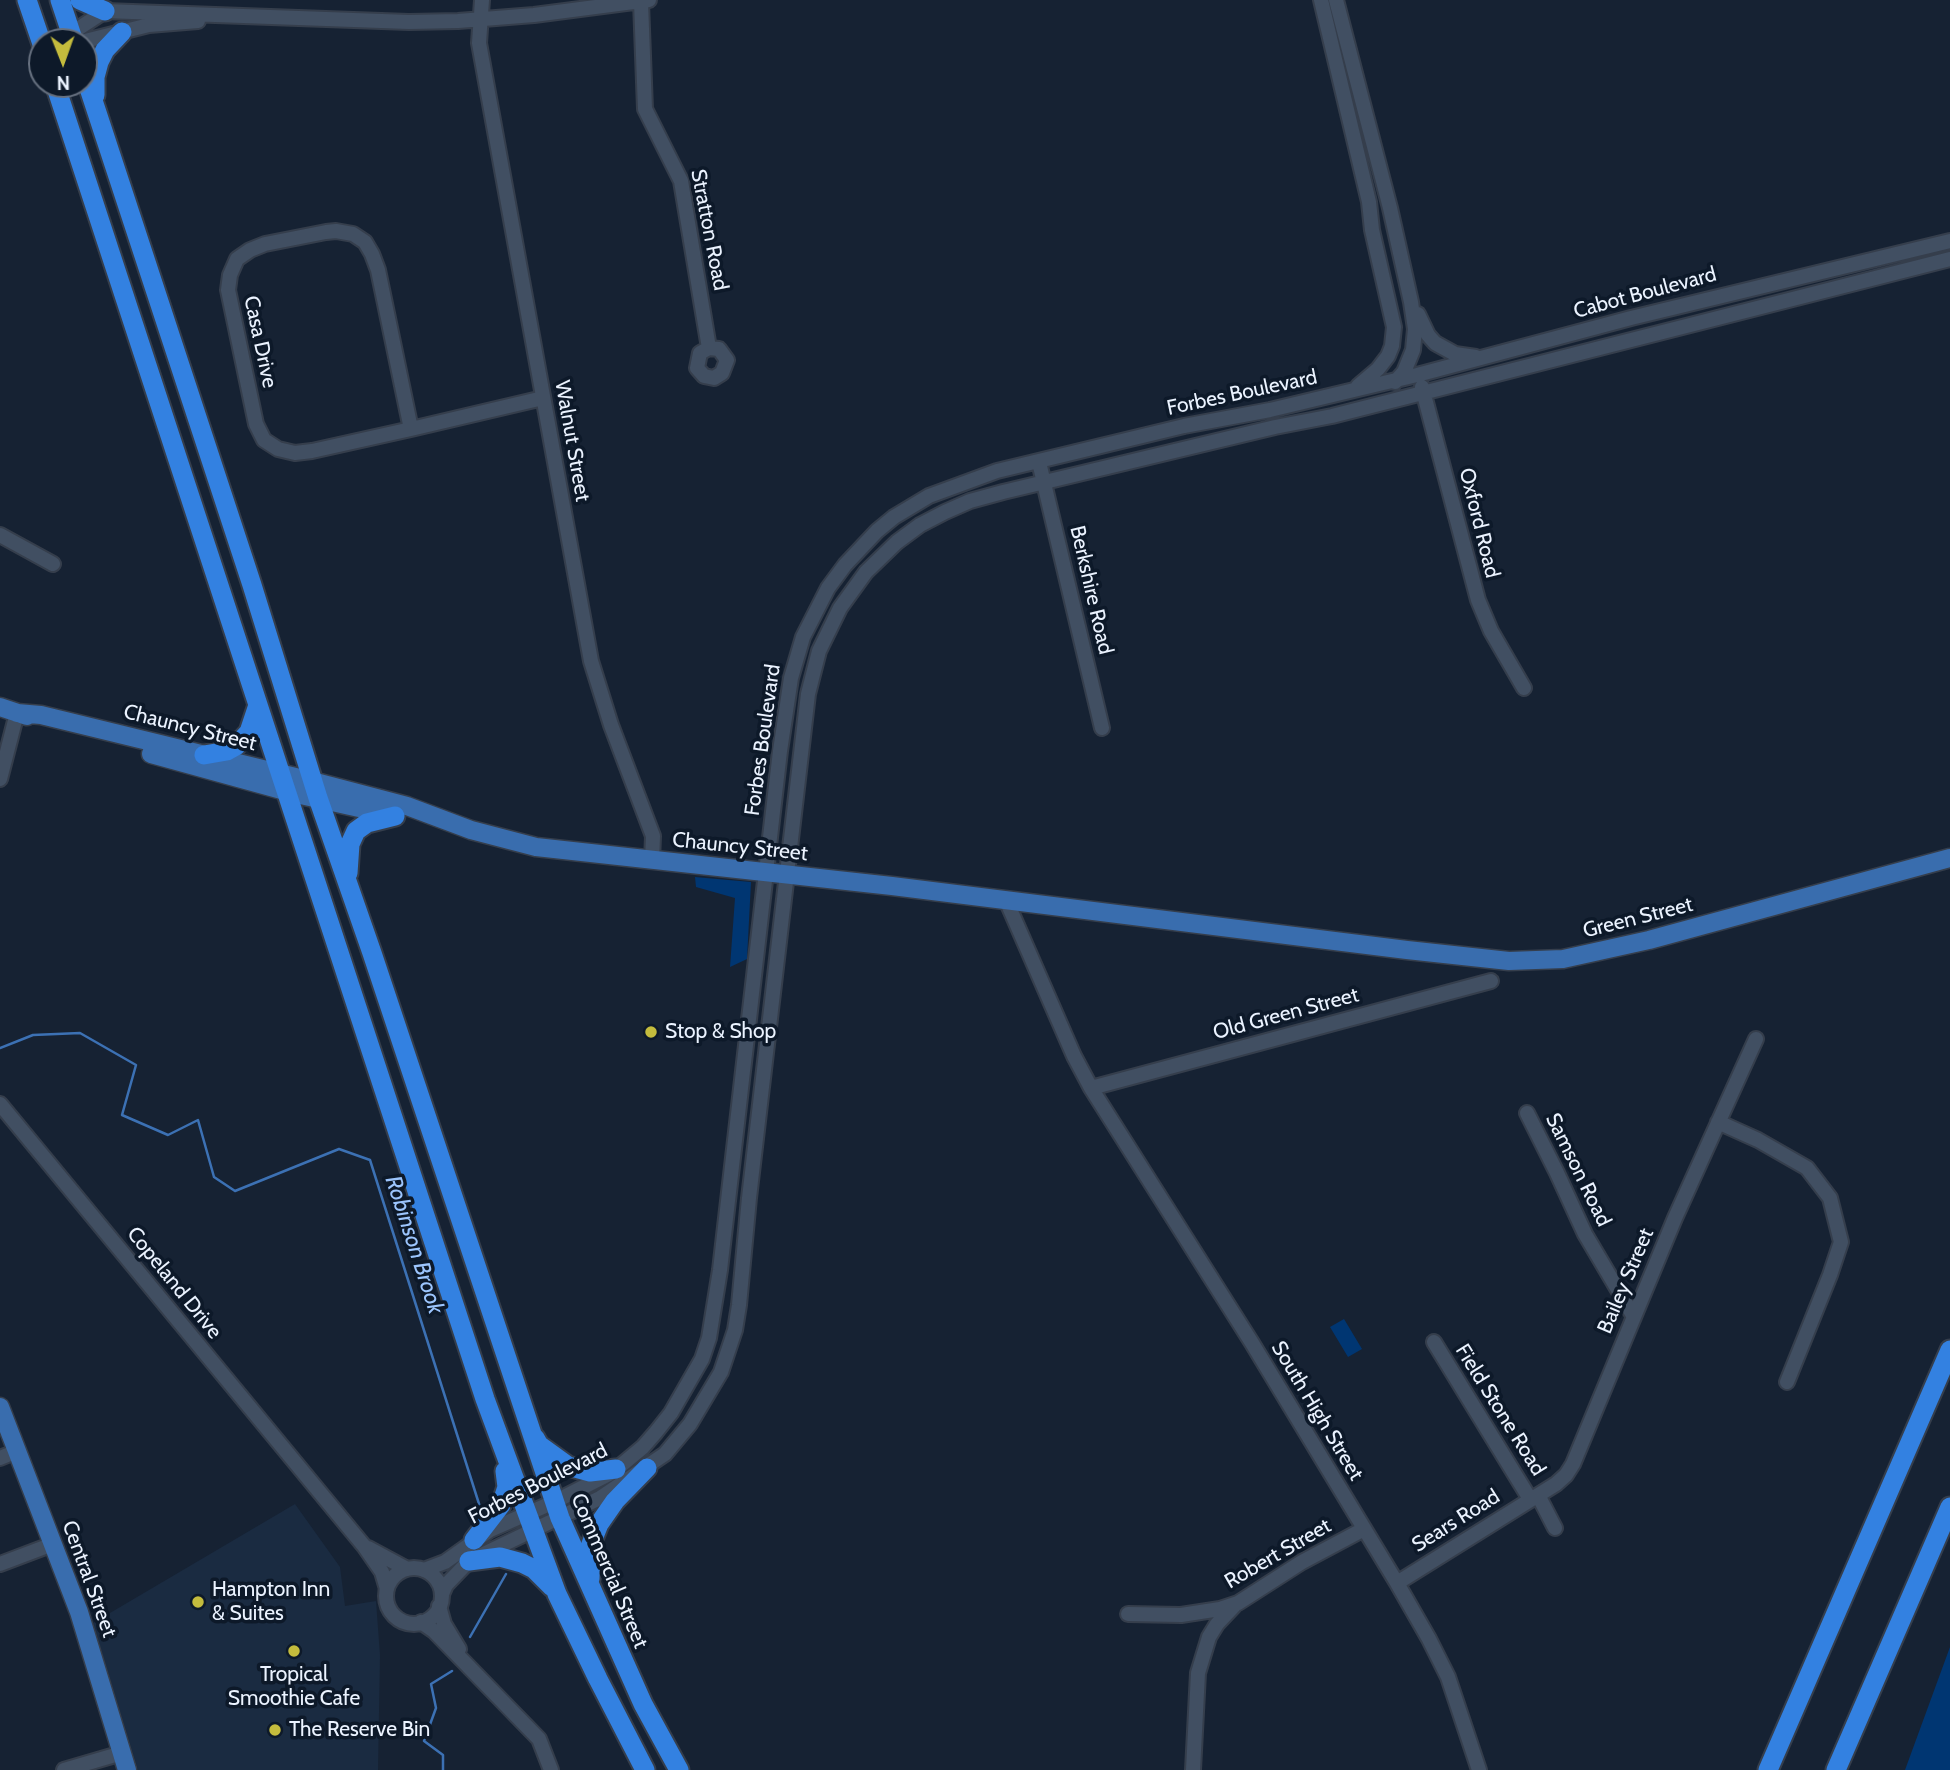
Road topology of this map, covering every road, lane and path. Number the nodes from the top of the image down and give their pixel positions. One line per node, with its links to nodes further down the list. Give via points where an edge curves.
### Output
1 (27, 0): 11 (highway)
2 (60, 0): 12 (highway)
3 (79, 0): 8 (highway)
4 (482, 0): 10 (street, Walnut Street)
5 (1321, 0): 22 (street)
6 (1336, 0): 21 (street, Forbes Boulevard)
7 (645, 1): 10 (street); 23 (street, Stratton Road, via 645,108 681,181)
8 (105, 11): 9 (street); 13 (street)
9 (245, 17): 10 (street); 14 (street, via 149,25)
10 (479, 20): 30 (street, Walnut Street, via 481,56)
11 (37, 28)
12 (68, 28)
13 (85, 28)
14 (122, 32): 15 (street); 18 (highway, via 99,62)
15 (98, 36)
16 (60, 98): 38 (highway)
17 (92, 98): 18 (highway, Commercial Street)
18 (96, 110): 44 (highway, Commercial Street)
19 (1950, 241): 24 (street, Cabot Boulevard)
20 (1950, 259): 29 (street, Cabot Boulevard)
21 (1411, 302): 24 (street, via 1435,343 1455,354); 25 (street, Forbes Boulevard, via 1415,329)
22 (1395, 332): 25 (street); 28 (street, Forbes Boulevard, via 1384,362)
23 (709, 348)
24 (1484, 358): 26 (street, Cabot Boulevard)
25 (1410, 361): 26 (street, Oxford Road); 27 (street, Forbes Boulevard)
26 (1417, 375): 27 (street, Cabot Boulevard); 29 (street, Oxford Road)
27 (1397, 379): 28 (street, Cabot Boulevard); 31 (street, Forbes Boulevard)
28 (1353, 390): 33 (street, Forbes Boulevard)
29 (1425, 393): 31 (street, Cabot Boulevard); 37 (street, Oxford Road, via 1478,600)
30 (543, 398): 32 (street, Casa Drive); 48 (street, Walnut Street, via 591,661 653,836)
31 (1365, 408): 34 (street, Forbes Boulevard)
32 (411, 429): 32 (street, Casa Drive, via 303,453 278,450 264,440 256,424 229,299 230,275 237,259 265,244 326,232 352,234 365,242 378,270)
33 (1039, 462): 34 (street, Berkshire Road); 49 (street, Forbes Boulevard, via 976,477 914,504 877,531 835,578 803,637 791,678)
34 (1044, 482): 40 (street, Berkshire Road); 50 (street, Forbes Boulevard, via 970,501 920,525 880,557 849,593 819,651 808,694)
35 (0, 536): 36 (street)
36 (53, 564)
37 (1524, 688)
38 (258, 705): 41 (highway, via 245,738 227,751); 43 (highway)
39 (9, 710): 41 (main road, Chauncy Street); 42 (street); 43 (main road, Chauncy Street, via 146,752)
40 (1102, 728)
41 (204, 755): 43 (main road, Chauncy Street)
42 (0, 779)
43 (284, 782): 44 (main road, Chauncy Street); 67 (highway)
44 (315, 789): 45 (main road, Chauncy Street); 46 (main road, Chauncy Street, via 407,806); 51 (highway, Commercial Street)
45 (395, 816): 46 (main road, Chauncy Street); 51 (highway, via 367,823 352,837)
46 (471, 830): 48 (main road, Chauncy Street, via 549,849)
47 (1950, 858): 53 (main road, Green Street, via 1662,937 1549,960 1497,960)
48 (652, 861): 49 (main road, Chauncy Street)
49 (767, 872): 50 (main road, Chauncy Street); 69 (street, Forbes Boulevard, via 709,1338 671,1413 643,1447)
50 (786, 874): 52 (main road, Chauncy Street); 68 (street, Forbes Boulevard, via 735,1330 706,1401 684,1433)
51 (348, 884): 65 (highway, Commercial Street)
52 (1006, 900): 53 (main road, Chauncy Street); 56 (street)
53 (1329, 941)
54 (1491, 981): 56 (street, Old Green Street)
55 (1756, 1038): 59 (street, Bailey Street)
56 (1091, 1088): 75 (street, South High Street)
57 (0, 1104): 78 (street, Copeland Drive)
58 (1527, 1113): 60 (street, Samson Road, via 1585,1234)
59 (1718, 1122): 60 (street, Bailey Street); 63 (street, via 1807,1168 1830,1198 1841,1242)
60 (1634, 1317): 70 (street, Bailey Street, via 1573,1464 1566,1475)
61 (1434, 1342): 70 (street, Field Stone Road)
62 (1950, 1350): 99 (highway)
63 (1787, 1382)
64 (0, 1407): 66 (main road, Central Street)
65 (528, 1425): 69 (highway, via 539,1446 568,1466 590,1472); 72 (highway, Commercial Street)
66 (8, 1455): 77 (main road, Central Street)
67 (505, 1456): 73 (highway); 76 (highway, via 504,1497)
68 (647, 1468): 72 (street, Forbes Boulevard, via 600,1498); 85 (highway, via 604,1513 594,1533)
69 (616, 1469): 72 (street, Forbes Boulevard)
70 (1534, 1497): 74 (street); 83 (street, Sears Road)
71 (1950, 1507): 100 (highway)
72 (557, 1510): 73 (street, Forbes Boulevard); 85 (highway, Commercial Street)
73 (530, 1522): 76 (street, Forbes Boulevard, via 490,1530); 79 (street, Forbes Boulevard); 86 (highway)
74 (1555, 1528)
75 (1364, 1529): 83 (street, South High Street); 88 (street, Robert Street)
76 (474, 1540): 82 (street, Forbes Boulevard, via 445,1562)
77 (53, 1544): 80 (street); 92 (main road, Central Street, via 79,1612)
78 (364, 1546): 81 (street); 84 (street)
79 (469, 1561): 86 (highway, via 500,1557 522,1563 541,1575); 87 (street, Forbes Boulevard, via 446,1585)
80 (0, 1564)
81 (407, 1569): 82 (street); 84 (street, via 392,1578)
82 (424, 1570): 87 (street, via 434,1577)
83 (1397, 1583): 98 (street, South High Street, via 1448,1677)
84 (387, 1589): 90 (street, via 392,1612 408,1623)
85 (591, 1590): 96 (highway, Commercial Street)
86 (557, 1594): 95 (highway)
87 (441, 1600): 90 (street, via 432,1617); 91 (street, via 444,1625)
88 (1238, 1603): 89 (street, Robert Street, via 1191,1614); 97 (street, via 1209,1637 1198,1673)
89 (1128, 1614)
90 (421, 1622): 91 (street)
91 (466, 1663): 94 (street, via 538,1739)
92 (124, 1761): 93 (street)
93 (64, 1770)
94 (551, 1770)
95 (645, 1770)
96 (679, 1770)
97 (1193, 1770)
98 (1479, 1770)
99 (1768, 1770)
100 (1836, 1770)

